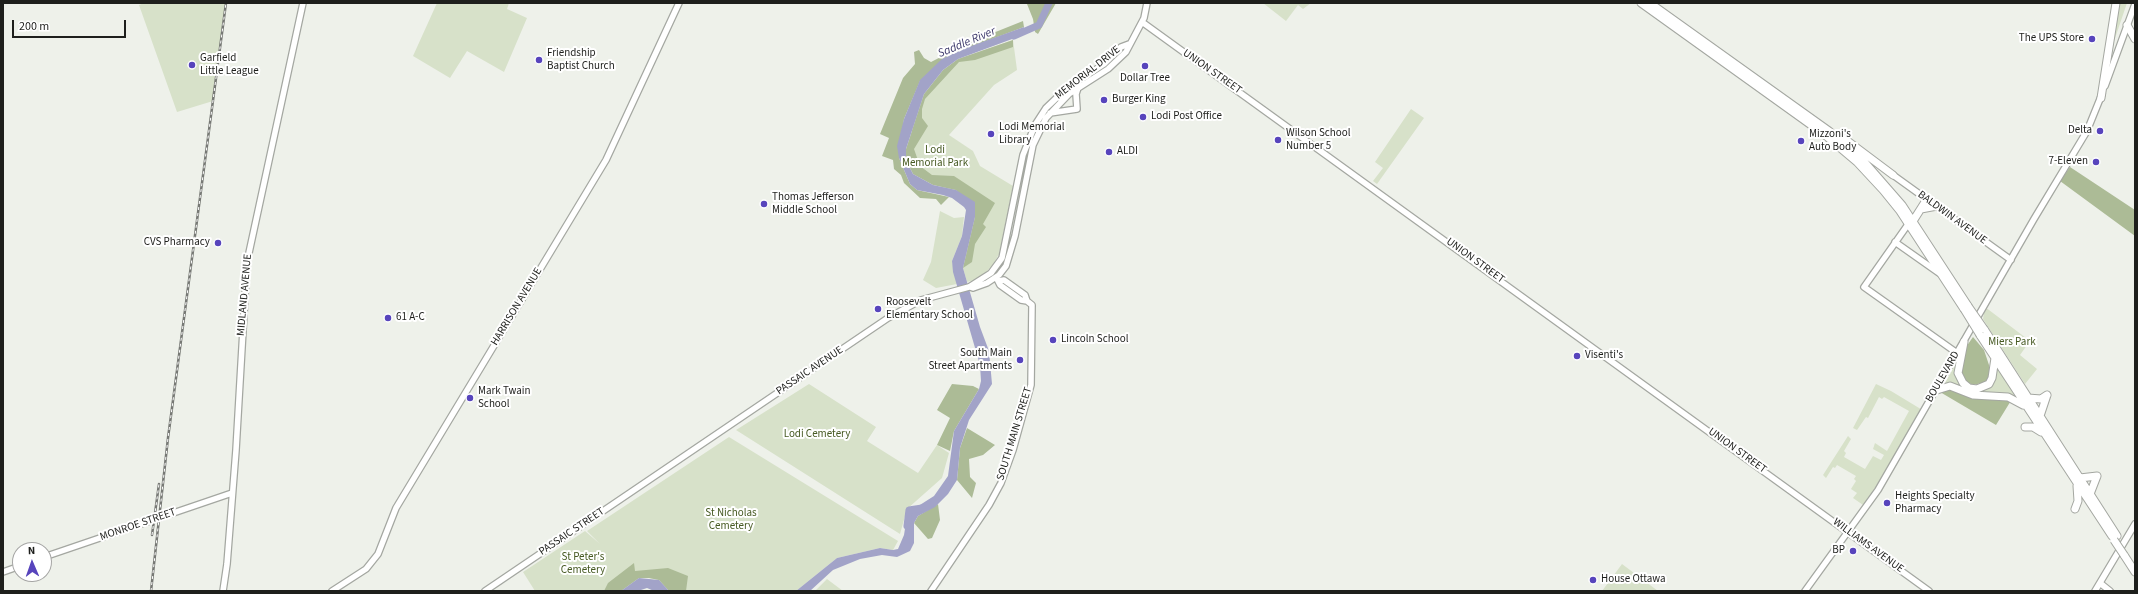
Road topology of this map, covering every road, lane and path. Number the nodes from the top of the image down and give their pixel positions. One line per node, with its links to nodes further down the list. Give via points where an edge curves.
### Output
1 (303, 3): 37 (street, MIDLAND AVENUE, via 247,262)
2 (679, 3): 50 (street, HARRISON AVENUE, via 606,160 396,508 378,554 366,569)
3 (1147, 3): 8 (street, MEMORIAL DRIVE)
4 (1641, 3): 20 (highway, via 1840,146 1877,182)
5 (1650, 3): 15 (highway)
6 (2116, 3): 13 (highway)
7 (2135, 4): 9 (street, BOULEVARD)
8 (1142, 22): 11 (street, MEMORIAL DRIVE); 39 (street, UNION STREET)
9 (2128, 22): 10 (highway); 13 (street, BOULEVARD)
10 (2135, 39)
11 (1129, 44): 12 (street, MEMORIAL DRIVE, via 1126,52 1116,62); 24 (street, MEMORIAL DRIVE, via 1121,46 1104,64 1066,89 1040,116 1023,155 1002,258)
12 (1078, 88): 14 (street, MEMORIAL DRIVE); 14 (street, via 1077,109)
13 (2101, 98): 22 (street, BOULEVARD, via 2086,131)
14 (1050, 113): 24 (street, MEMORIAL DRIVE, via 1040,128 1033,146 1008,261)
15 (1829, 131): 16 (highway, via 1854,145); 20 (highway, via 1877,174)
16 (1893, 175): 17 (street, BALDWIN AVENUE)
17 (1927, 199): 18 (street, BALDWIN AVENUE); 19 (highway)
18 (1937, 206): 19 (highway); 22 (street, BALDWIN AVENUE)
19 (1921, 209): 20 (highway)
20 (1911, 222): 21 (street); 23 (highway); 25 (highway)
21 (1895, 242): 23 (street); 28 (street, via 1864,287)
22 (2011, 260): 27 (street, BOULEVARD)
23 (1940, 274): 25 (highway)
24 (995, 277): 35 (street, PASSAIC AVENUE, via 971,287 928,298 899,312); 52 (street, SOUTH MAIN STREET, via 1000,285 1021,300 1030,303 1031,384 1007,469 989,505)
25 (1966, 308): 26 (highway, bridge)
26 (1982, 332): 29 (highway); 31 (highway)
27 (1964, 342): 28 (street, BOULEVARD); 29 (highway, via 1958,373 1969,388 1977,389 1989,384)
28 (1957, 354): 30 (street, BOULEVARD)
29 (1995, 358): 32 (highway)
30 (1936, 390): 32 (highway, via 1947,386 1973,395 2008,397); 42 (street, BOULEVARD, via 1878,490)
31 (2028, 398): 33 (highway); 33 (highway, via 2039,399 2047,395)
32 (2028, 408): 34 (highway); 34 (highway, via 2025,427 2033,427)
33 (2040, 416): 36 (highway)
34 (2044, 434): 36 (highway)
35 (660, 472): 51 (street, PASSAIC STREET)
36 (2077, 479): 38 (highway); 38 (highway, via 2097,476); 40 (highway); 40 (highway, via 2078,501 2075,510 2086,506)
37 (232, 493): 45 (street, MONROE STREET); 49 (street, MIDLAND AVENUE)
38 (2090, 494): 43 (highway)
39 (1806, 502): 42 (street, WILLIAMS AVENUE)
40 (2095, 513): 43 (highway)
41 (2135, 524): 48 (street)
42 (1848, 532): 53 (street, BOULEVARD); 54 (street, WILLIAMS AVENUE)
43 (2116, 538): 44 (highway, bridge)
44 (2125, 553): 46 (highway); 47 (highway)
45 (52, 555)
46 (2135, 564)
47 (2135, 572)
48 (2100, 583): 55 (street); 56 (street)
49 (223, 591)
50 (332, 591)
51 (485, 591)
52 (931, 591)
53 (1805, 591)
54 (1929, 591)
55 (2095, 591)
56 (2110, 591)

